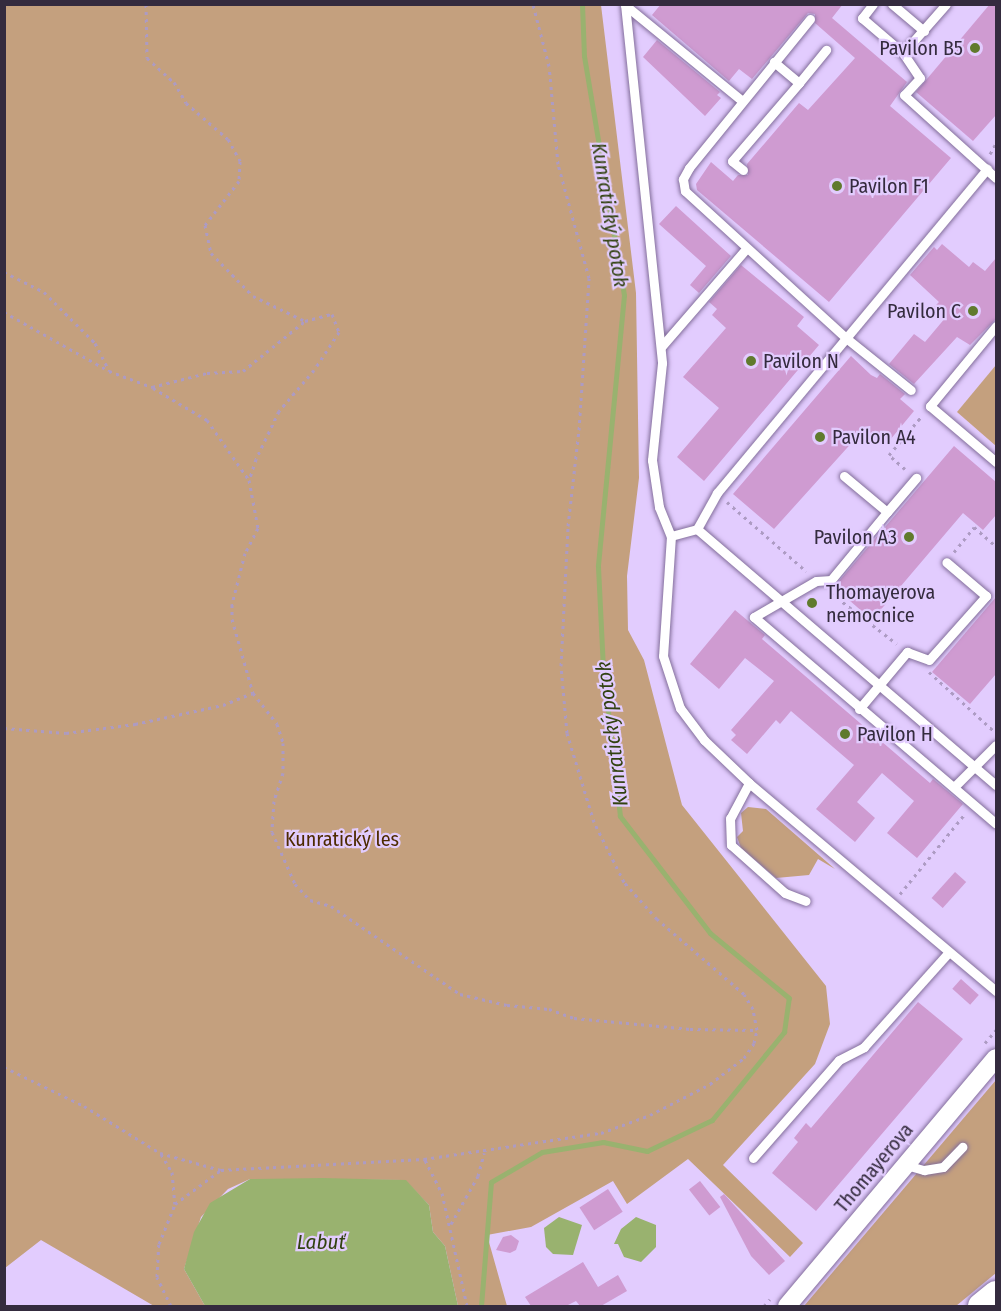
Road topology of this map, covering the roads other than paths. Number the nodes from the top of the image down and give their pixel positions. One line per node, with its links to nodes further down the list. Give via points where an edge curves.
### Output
1 (873, 4): 8 (lane, via 862,18)
2 (892, 4): 6 (lane)
3 (946, 4): 6 (lane)
4 (625, 5): 11 (lane); 18 (lane)
5 (810, 19): 9 (lane)
6 (924, 31): 8 (lane)
7 (826, 50): 10 (lane)
8 (903, 53): 12 (lane, via 920,78 904,95)
9 (774, 62): 10 (lane); 11 (lane)
10 (799, 82): 13 (lane, via 732,161)
11 (741, 100): 15 (lane, via 683,179 692,201)
12 (987, 169): 14 (lane); 17 (lane)
13 (743, 170)
14 (996, 178)
15 (746, 249): 17 (lane); 18 (lane)
16 (996, 326): 20 (lane, via 930,406)
17 (846, 338): 19 (lane); 24 (lane, via 717,493)
18 (661, 347): 25 (lane, via 652,460 659,507)
19 (912, 390)
20 (996, 462)
21 (844, 476): 23 (lane)
22 (916, 478): 23 (lane)
23 (887, 512): 27 (lane, via 831,580 816,581)
24 (697, 529): 25 (lane); 27 (lane)
25 (671, 536): 32 (lane, via 663,656 680,708 704,740)
26 (945, 562): 28 (lane, via 986,596 929,660 907,652)
27 (780, 600): 28 (lane); 29 (lane, via 754,617)
28 (879, 684): 29 (lane); 31 (lane)
29 (859, 709): 34 (lane)
30 (996, 745): 31 (lane)
31 (976, 768): 33 (lane); 34 (lane)
32 (749, 783): 36 (lane, via 730,818 731,845 785,893); 37 (lane)
33 (996, 785)
34 (954, 788): 35 (lane)
35 (996, 824)
36 (806, 901)
37 (948, 953): 38 (lane); 41 (lane, via 864,1047 839,1060)
38 (994, 984)
39 (996, 1058): 42 (street, Thomayerova)
40 (962, 1147): 42 (lane, via 943,1167 924,1170)
41 (753, 1158)
42 (906, 1165): 44 (street, Thomayerova)
43 (996, 1294): 45 (main road)
44 (786, 1306)
45 (981, 1306)

